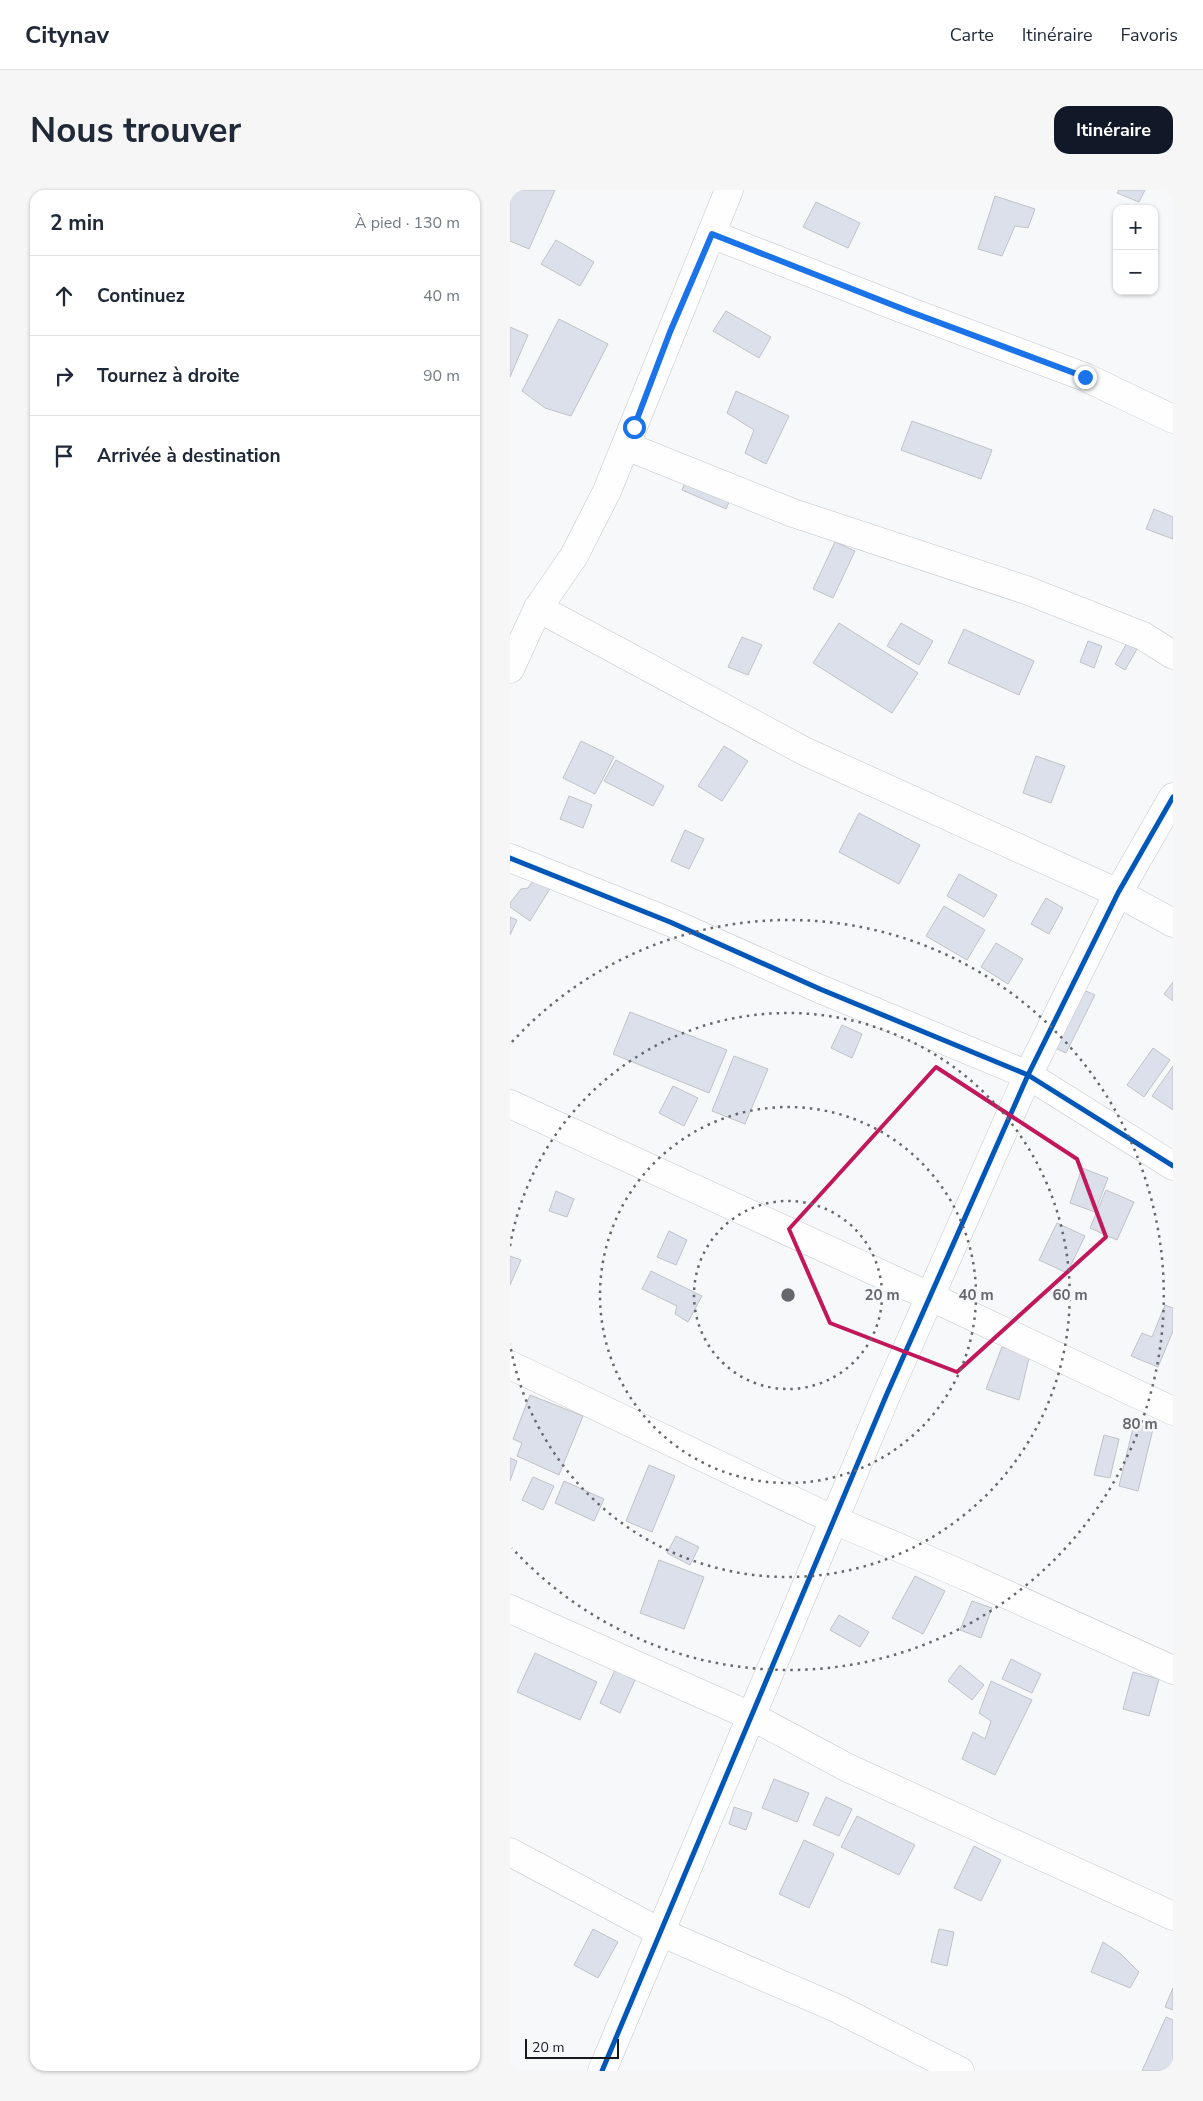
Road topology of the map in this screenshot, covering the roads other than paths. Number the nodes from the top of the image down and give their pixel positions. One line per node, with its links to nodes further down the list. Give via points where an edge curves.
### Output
1 (729, 190): 2 (street)
2 (712, 234): 3 (street, via 1085,377); 4 (street)
3 (1173, 419)
4 (626, 446): 5 (street, via 574,556); 6 (street, via 793,513 1026,590 1143,636)
5 (538, 608): 7 (street); 10 (street, via 806,752)
6 (1173, 655)
7 (510, 669)
8 (1173, 797): 10 (street)
9 (510, 858): 12 (street, via 670,922 820,989)
10 (1118, 893): 11 (street); 12 (street)
11 (1173, 923)
12 (1028, 1074): 14 (street); 15 (street)
13 (510, 1104): 15 (street)
14 (1173, 1166)
15 (929, 1296): 17 (street); 18 (street)
16 (510, 1365): 18 (street)
17 (1173, 1411)
18 (834, 1520): 20 (street); 21 (street)
19 (510, 1609): 21 (street)
20 (1173, 1670)
21 (753, 1717): 23 (street, via 848,1768); 24 (street)
22 (510, 1852): 24 (street)
23 (1173, 1916)
24 (660, 1932): 25 (street); 26 (street, via 836,2008)
25 (602, 2071)
26 (960, 2071)

